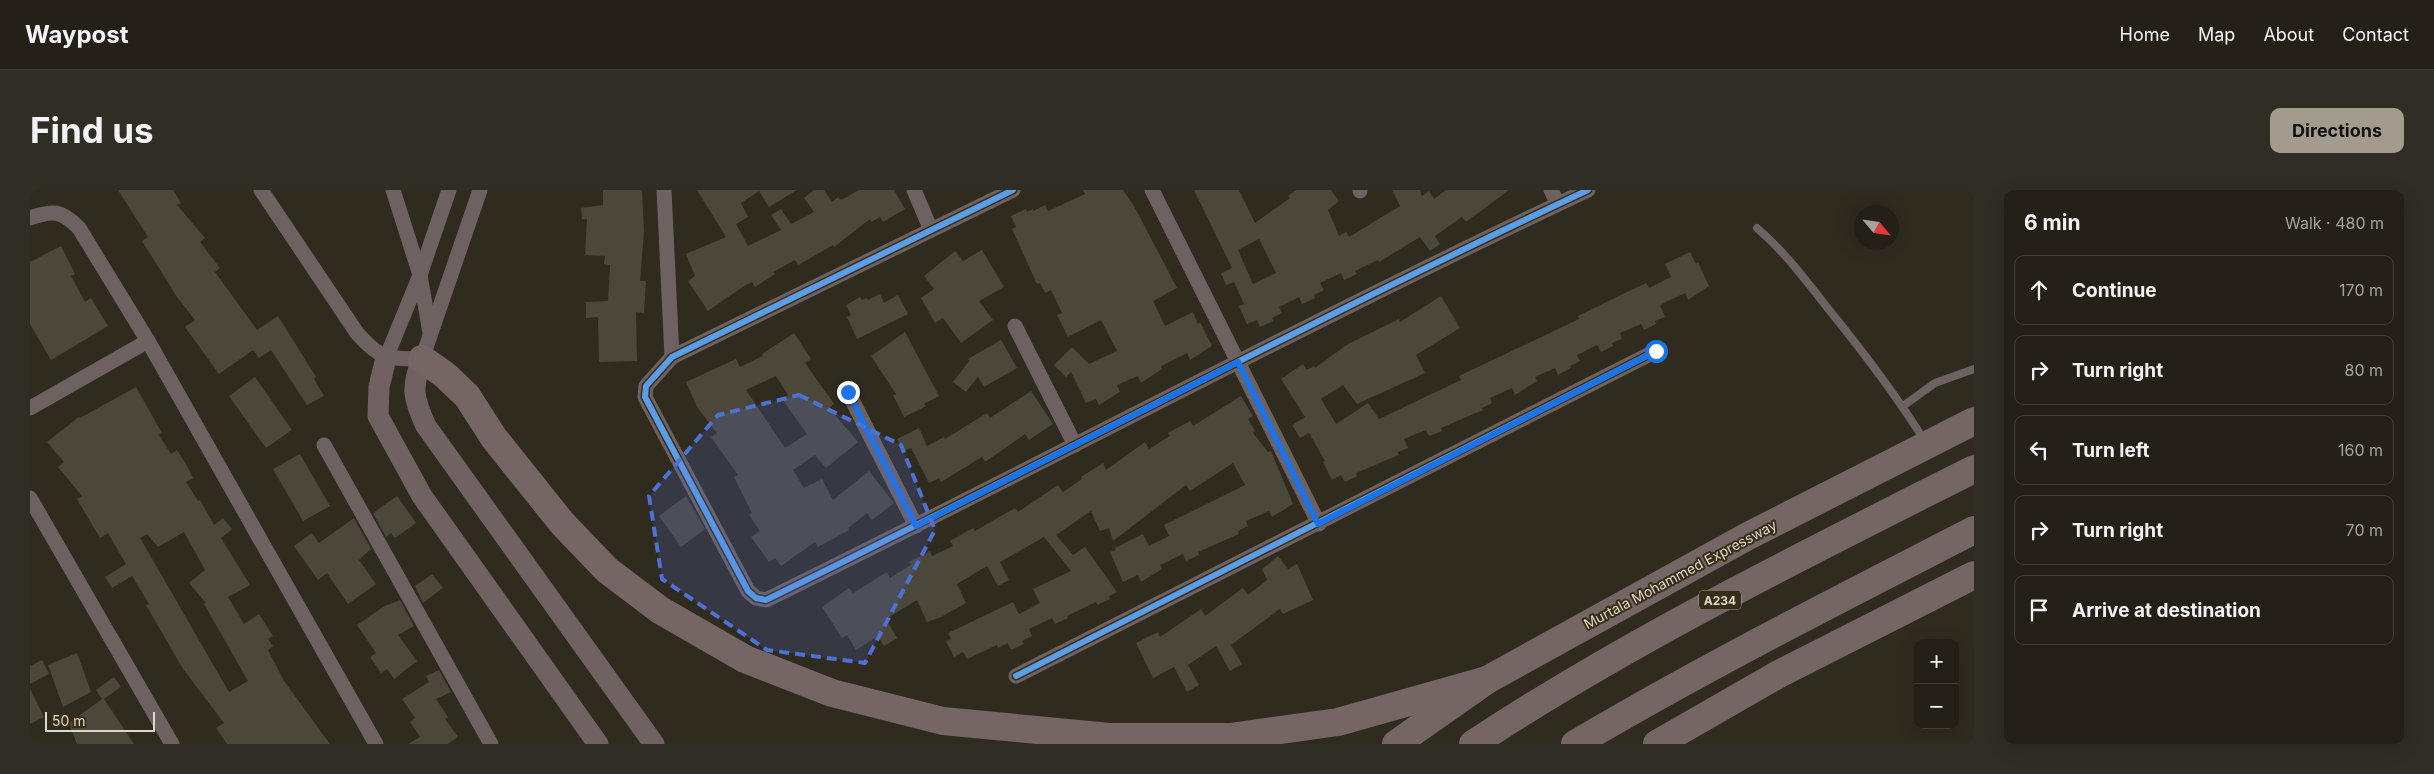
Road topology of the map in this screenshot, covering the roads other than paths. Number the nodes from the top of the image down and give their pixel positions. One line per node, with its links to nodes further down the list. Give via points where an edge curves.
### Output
1 (262, 190): 21 (street, via 357,334 372,350)
2 (392, 190): 15 (street)
3 (448, 190): 15 (street)
4 (480, 190): 17 (street)
5 (664, 190): 20 (street)
6 (914, 190): 14 (street)
7 (1013, 190): 14 (street)
8 (1152, 190): 23 (street)
9 (1551, 190): 11 (street)
10 (1588, 190): 11 (street)
11 (1558, 204): 23 (street)
12 (30, 218): 18 (street, via 54,212 67,216 79,228)
13 (1757, 228): 26 (lane, via 1781,248)
14 (931, 230): 20 (street)
15 (420, 275): 17 (street); 21 (street)
16 (1015, 326): 31 (street)
17 (430, 334): 22 (street)
18 (148, 341): 27 (street); 41 (street)
19 (1656, 351): 34 (street)
20 (672, 357): 35 (street, via 646,386 645,397 748,591 756,598 766,600)
21 (386, 358): 22 (street); 43 (main road, via 379,387 378,416 417,488)
22 (422, 359): 39 (highway, via 467,396 494,438 562,523 607,570 660,610 745,659 832,693 943,721 1110,737 1230,737 1338,722); 44 (main road, via 414,379 414,401 426,426)
23 (1238, 362): 31 (street); 34 (street)
24 (1974, 369): 26 (lane, via 1935,383)
25 (848, 392): 35 (street)
26 (1903, 406): 30 (lane)
27 (30, 408)
28 (1974, 421): 30 (highway, Murtala Mohammed Expressway)
29 (324, 445): 42 (street)
30 (1927, 445): 39 (highway, Murtala Mohammed Expressway, via 1748,536)
31 (1075, 446): 35 (street)
32 (1974, 469): 46 (highway, A234, via 1752,582 1612,660)
33 (30, 498): 40 (street)
34 (1318, 524): 38 (street)
35 (916, 526)
36 (1974, 530): 47 (highway, via 1770,634)
37 (1974, 575): 48 (highway, via 1778,674)
38 (1016, 676)
39 (1487, 680): 45 (highway, Murtala Mohammed Expressway)
40 (172, 744)
41 (376, 744)
42 (491, 744)
43 (598, 744)
44 (654, 744)
45 (1396, 744)
46 (1473, 744)
47 (1575, 744)
48 (1657, 744)

